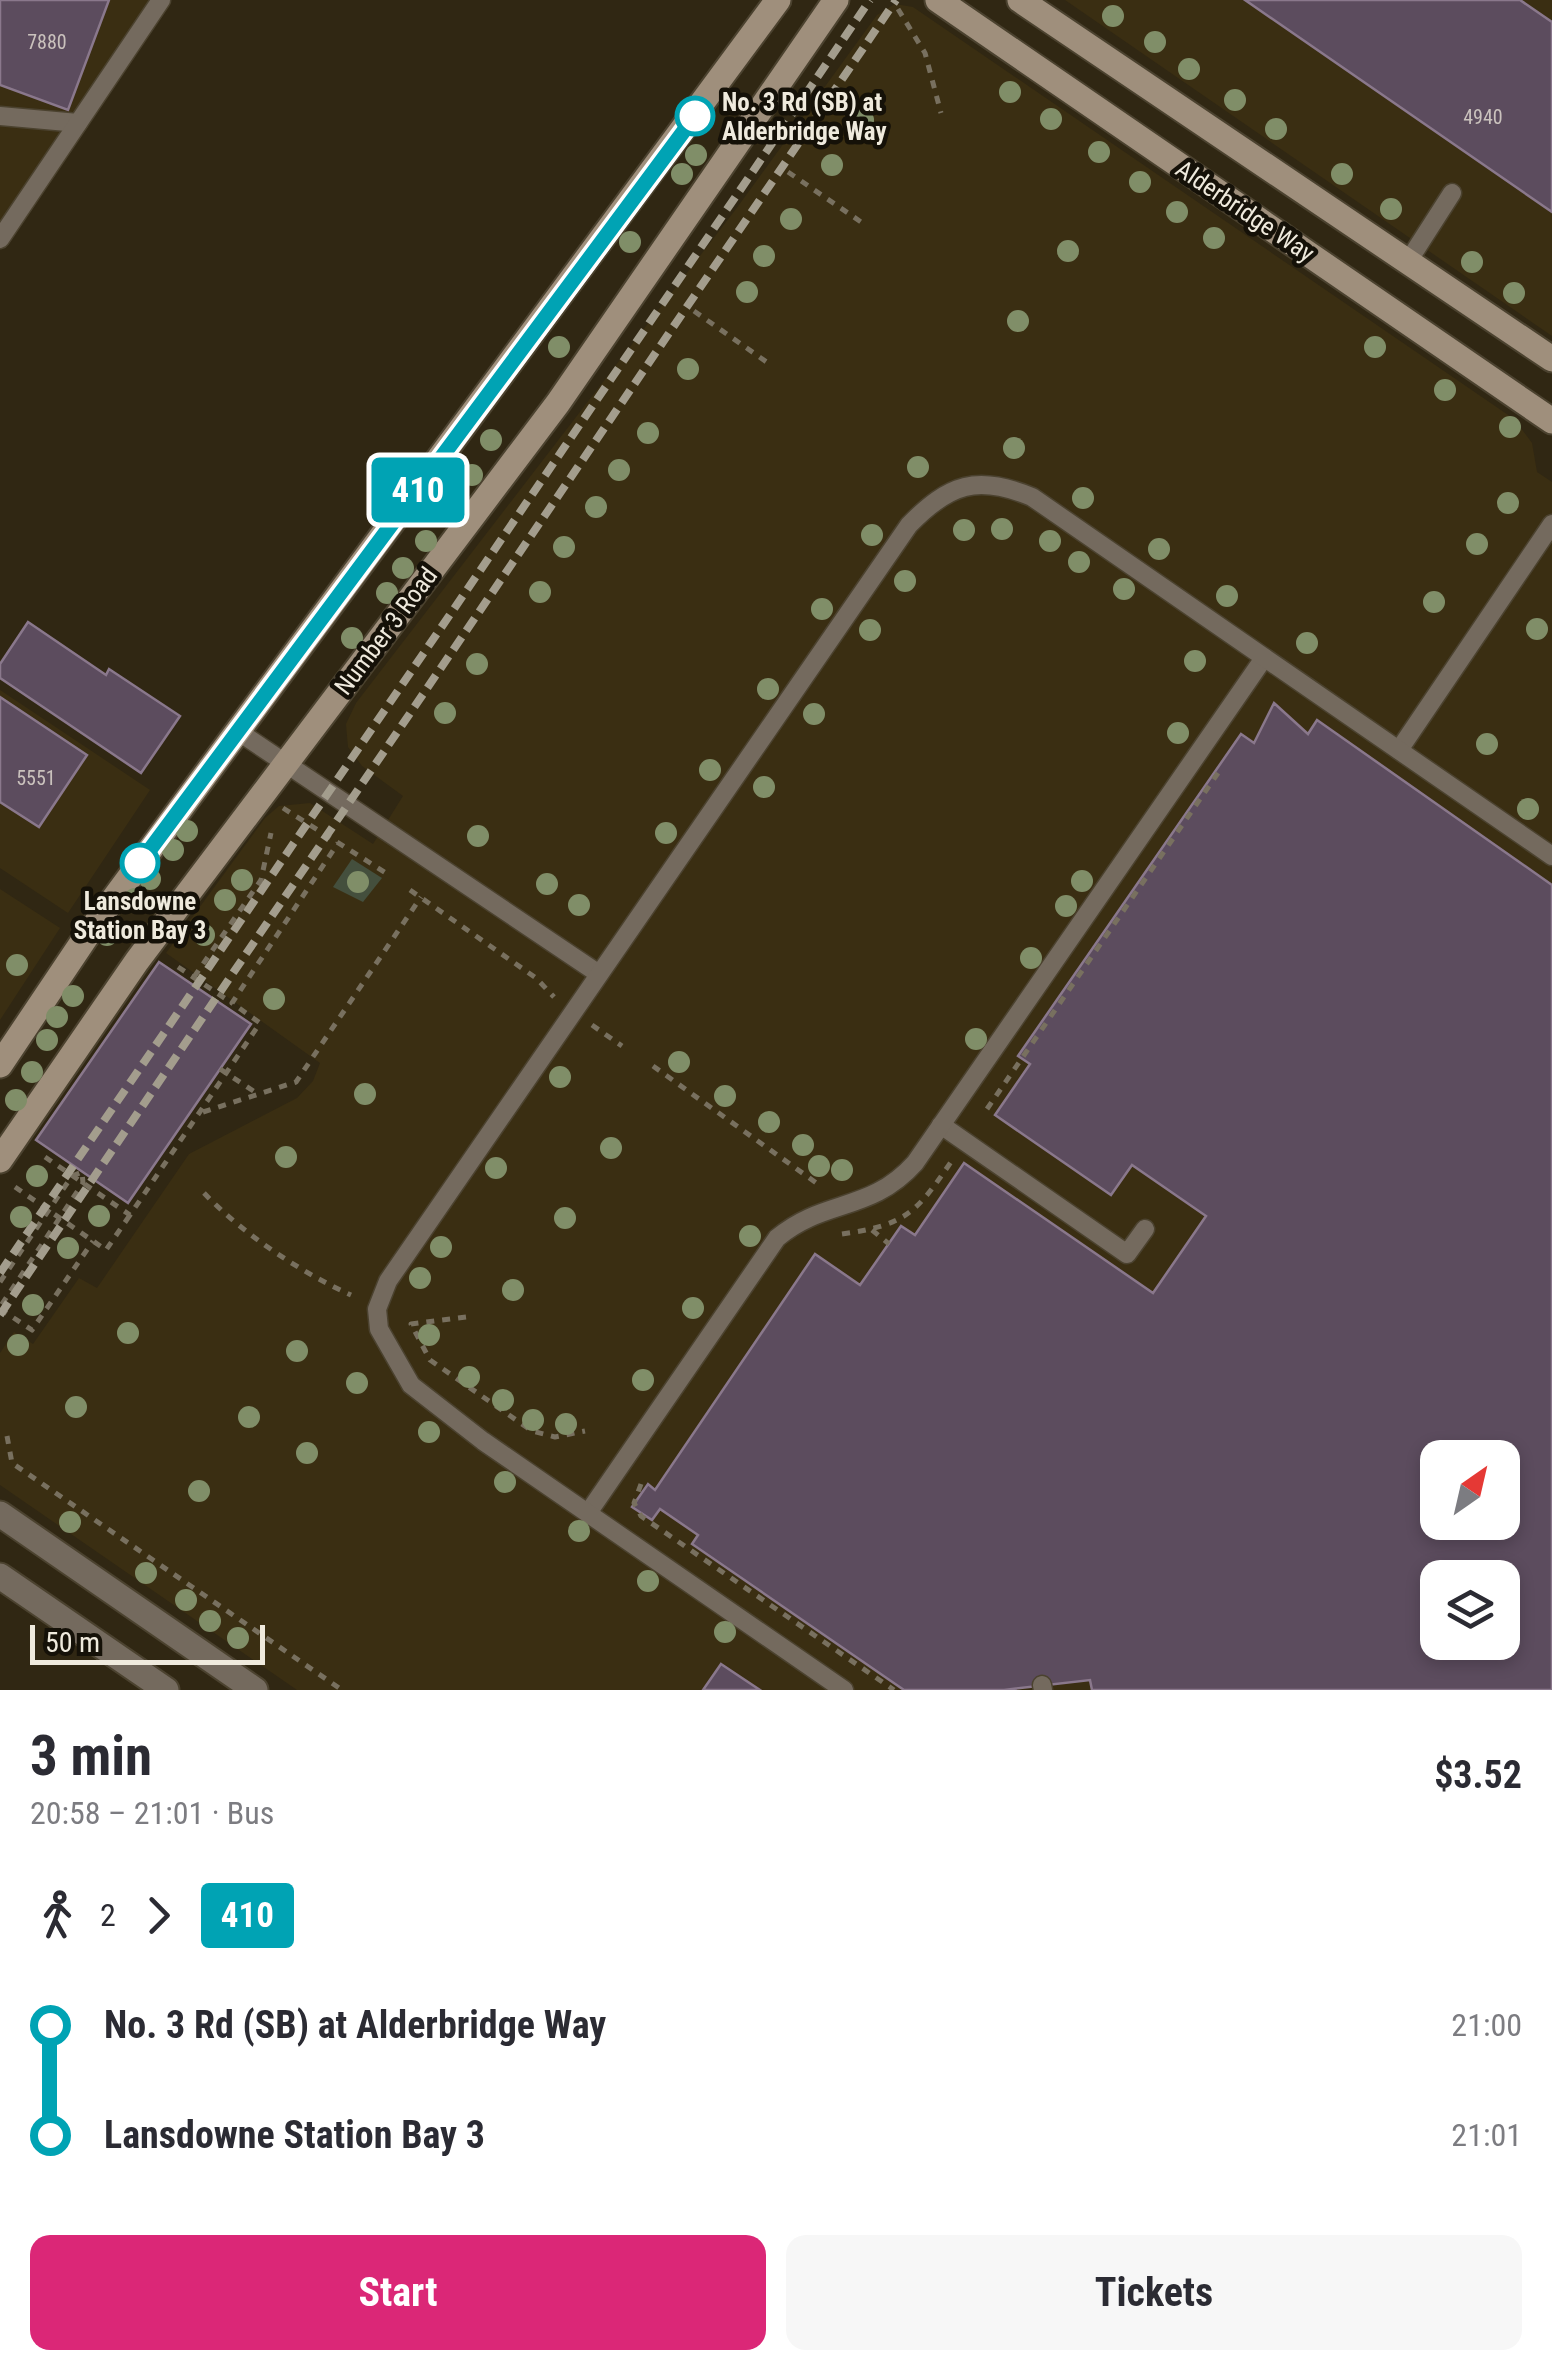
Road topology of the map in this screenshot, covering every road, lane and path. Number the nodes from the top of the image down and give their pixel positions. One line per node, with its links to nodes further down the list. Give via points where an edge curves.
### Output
1 (161, 0): 9 (lane)
2 (778, 0): 21 (main road)
3 (836, 0): 23 (main road, Number 3 Road, via 558,403)
4 (938, 0): 18 (main road, Alderbridge Way)
5 (1020, 0): 14 (main road, Alderbridge Way)
6 (898, 9): 7 (path, via 924,53)
7 (940, 113)
8 (0, 116): 9 (lane)
9 (78, 123): 13 (lane)
10 (788, 172): 12 (path)
11 (1452, 194): 14 (lane)
12 (864, 224)
13 (0, 240)
14 (1409, 260): 16 (main road, Alderbridge Way)
15 (694, 311): 17 (path)
16 (1552, 359)
17 (768, 363)
18 (1552, 421)
19 (1552, 524): 22 (lane)
20 (1264, 658): 22 (lane); 35 (lane, via 1032,498 986,483 959,487 908,525); 50 (lane)
21 (238, 732): 23 (lane); 43 (main road)
22 (1398, 750): 28 (lane)
23 (287, 764): 35 (lane); 53 (main road, Number 3 Road, via 137,961)
24 (1222, 764): 48 (path)
25 (279, 806): 27 (path)
26 (271, 833): 36 (path, via 260,880)
27 (338, 842): 29 (path); 32 (path)
28 (1552, 856)
29 (386, 873)
30 (410, 890): 31 (path)
31 (420, 897): 37 (path); 40 (path)
32 (260, 961): 34 (path); 38 (path)
33 (178, 966): 36 (path)
34 (270, 968)
35 (600, 974): 75 (lane, via 388,1281 377,1308 379,1329 411,1385)
36 (194, 977): 38 (path)
37 (554, 997)
38 (232, 1003): 46 (path, via 260,1023)
39 (332, 1008): 40 (path)
40 (341, 1015): 47 (path, via 296,1082)
41 (590, 1023): 42 (path)
42 (622, 1046)
43 (0, 1065)
44 (653, 1066): 58 (path)
45 (220, 1069): 46 (path)
46 (227, 1074): 47 (path); 49 (path)
47 (258, 1094): 49 (path)
48 (988, 1109)
49 (200, 1113): 60 (path)
50 (941, 1126): 58 (lane, via 894,1186); 62 (lane, via 1127,1254)
51 (956, 1155): 63 (path, via 908,1218)
52 (45, 1157): 54 (path)
53 (0, 1160)
54 (72, 1176): 55 (path, via 82,1172); 59 (path)
55 (83, 1183): 60 (path); 61 (path)
56 (15, 1187): 59 (path)
57 (204, 1193): 68 (path, via 222,1212)
58 (844, 1206): 63 (path); 75 (lane, via 795,1223 777,1238)
59 (49, 1210): 61 (path); 67 (path)
60 (130, 1215): 65 (path, via 106,1250)
61 (60, 1218): 65 (path); 69 (path)
62 (1145, 1228)
63 (872, 1230): 64 (path); 66 (path)
64 (833, 1235)
65 (93, 1241): 69 (path, via 32,1330)
66 (889, 1244)
67 (0, 1282)
68 (352, 1295)
69 (0, 1308)
70 (466, 1317): 71 (path, via 411,1324 430,1360 532,1431 555,1437)
71 (585, 1431)
72 (8, 1436): 79 (path, via 12,1463)
73 (645, 1477): 81 (path, via 634,1503 641,1516)
74 (0, 1514): 78 (street)
75 (588, 1514): 80 (lane)
76 (0, 1576): 77 (street)
77 (166, 1690)
78 (255, 1690)
79 (342, 1690)
80 (844, 1690)
81 (894, 1690)

